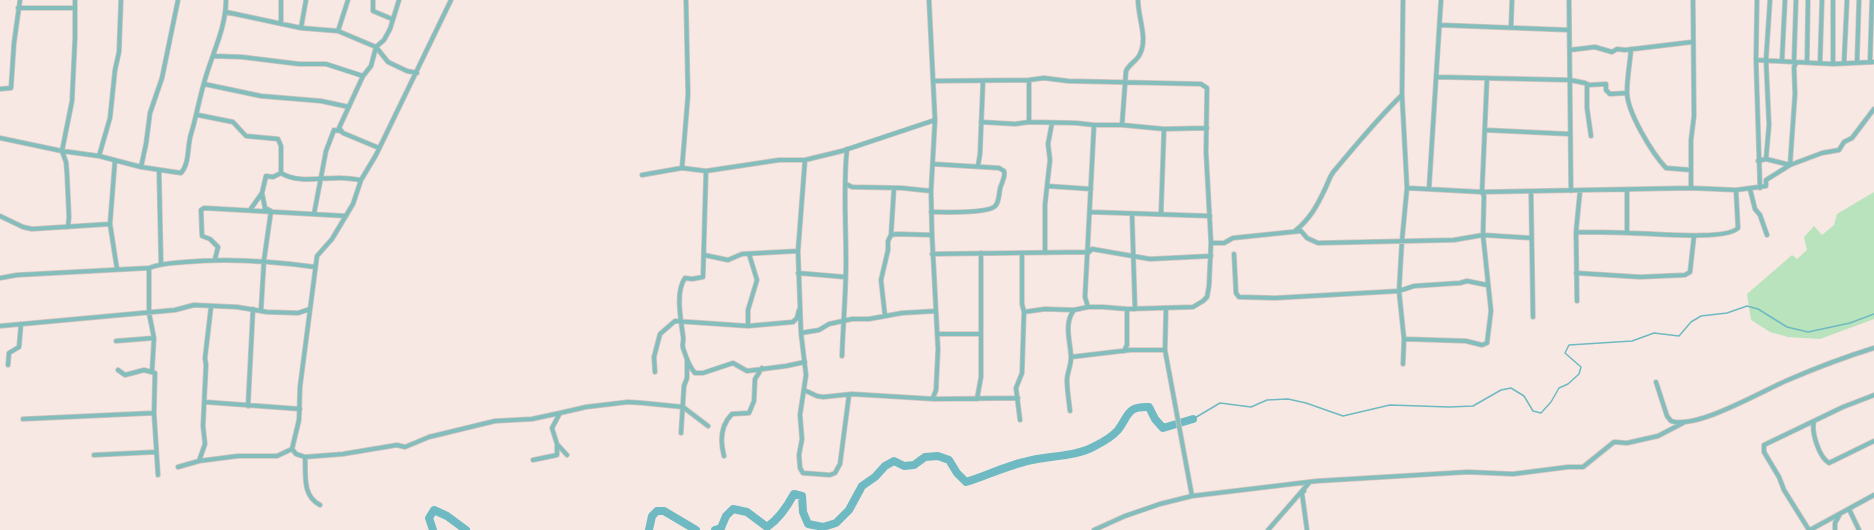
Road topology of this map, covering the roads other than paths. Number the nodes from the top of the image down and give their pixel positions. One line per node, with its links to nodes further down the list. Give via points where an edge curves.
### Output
1 (20, 0): 30 (street)
2 (75, 0): 31 (street)
3 (120, 0): 88 (street, via 119,52 110,118)
4 (178, 0): 96 (street, via 162,78 150,113)
5 (226, 0): 32 (street)
6 (281, 0): 34 (street)
7 (306, 0): 37 (street)
8 (348, 0): 39 (street)
9 (373, 0): 33 (street, via 373,11)
10 (399, 0): 33 (street)
11 (451, 0): 55 (street)
12 (686, 0): 97 (street, via 688,95)
13 (929, 0): 61 (street)
14 (1138, 0): 63 (street, via 1144,42 1140,54 1129,65)
15 (1403, 0): 68 (street)
16 (1441, 0): 35 (street)
17 (1512, 0): 36 (street)
18 (1569, 0): 38 (street)
19 (1693, 0): 40 (street)
20 (1757, 0): 45 (street)
21 (1770, 0): 46 (street)
22 (1784, 0): 47 (street)
23 (1796, 0): 48 (street)
24 (1808, 0): 49 (street)
25 (1822, 0): 51 (street)
26 (1833, 0): 53 (street)
27 (1847, 0): 54 (street)
28 (1859, 0): 52 (street)
29 (1872, 0): 50 (street)
30 (18, 8): 31 (street); 66 (street, via 11,88)
31 (75, 8): 87 (street, via 72,102)
32 (226, 12): 34 (street); 44 (street)
33 (392, 19): 41 (street, via 384,40)
34 (281, 24): 37 (street)
35 (1440, 25): 36 (street); 57 (street)
36 (1511, 27): 38 (street)
37 (301, 28): 39 (street)
38 (1569, 30): 43 (street)
39 (338, 31): 41 (street)
40 (1692, 42): 42 (street); 99 (street, via 1694,116)
41 (376, 47): 55 (street, via 388,62); 56 (street, via 372,66)
42 (1631, 49): 43 (street, via 1617,49 1612,52 1595,47); 67 (street)
43 (1570, 50): 60 (street)
44 (213, 56): 56 (street, via 326,64); 64 (street)
45 (1756, 60): 46 (street); 92 (street)
46 (1766, 60): 47 (street); 89 (street, via 1769,125)
47 (1782, 60): 48 (street)
48 (1794, 61): 49 (street); 94 (street, via 1795,94)
49 (1807, 62): 51 (street)
50 (1872, 62): 52 (street)
51 (1820, 63): 53 (street)
52 (1857, 63): 54 (street)
53 (1832, 64): 54 (street)
54 (1844, 64)
55 (417, 73): 85 (street)
56 (363, 76): 69 (street)
57 (1437, 77): 58 (street); 115 (street)
58 (1487, 78): 60 (street); 80 (street)
59 (1028, 80): 62 (street); 63 (street, via 1044,78); 74 (street)
60 (1570, 80): 65 (street); 82 (street)
61 (933, 81): 62 (street); 72 (street)
62 (983, 81): 73 (street)
63 (1125, 82): 76 (street); 78 (street, via 1201,84 1207,88)
64 (204, 84): 69 (street, via 261,96 316,100); 71 (street)
65 (1587, 84): 67 (street, via 1606,84 1606,90 1610,94); 83 (street)
66 (0, 89)
67 (1627, 93): 99 (street, via 1640,128 1661,162 1670,169)
68 (1402, 95): 109 (street); 136 (street, via 1334,170 1310,217)
69 (349, 106): 81 (street)
70 (1874, 109): 94 (street, via 1852,138 1844,142 1839,150 1822,153)
71 (198, 115): 98 (street, via 183,171 178,174); 101 (street, via 233,122 246,136 278,139 281,146)
72 (935, 120): 86 (street); 93 (street)
73 (981, 122): 74 (street); 95 (street)
74 (1029, 122): 75 (street)
75 (1052, 123): 77 (street); 106 (street, via 1048,144 1050,160)
76 (1122, 125): 77 (street); 79 (street)
77 (1094, 126): 112 (street)
78 (1207, 128): 79 (street); 133 (street)
79 (1164, 129): 130 (street)
80 (1485, 130): 82 (street); 121 (street)
81 (340, 131): 85 (street); 103 (street, via 334,130 326,151)
82 (1569, 134): 120 (street)
83 (1591, 136)
84 (0, 138): 87 (street)
85 (379, 148): 104 (street)
86 (847, 149): 91 (street); 105 (street)
87 (62, 151): 88 (street); 135 (street, via 68,174)
88 (99, 156): 90 (street)
89 (1766, 159): 92 (street); 94 (street)
90 (114, 160): 96 (street); 134 (street)
91 (804, 160): 100 (street, via 779,160); 147 (street)
92 (1758, 161): 111 (street)
93 (933, 164): 95 (street); 119 (street)
94 (1790, 165): 111 (street, via 1766,180 1766,186)
95 (978, 166): 126 (street, via 999,168 1004,172 996,205 981,211)
96 (141, 167): 98 (street)
97 (682, 168): 100 (street); 102 (street)
98 (159, 170): 160 (street)
99 (1691, 170): 110 (street)
100 (706, 171): 155 (street)
101 (281, 173): 103 (street, via 299,178); 123 (street, via 273,177 266,176)
102 (642, 175)
103 (321, 179): 104 (street); 128 (street)
104 (361, 180): 132 (street)
105 (846, 184): 107 (street); 114 (street)
106 (1047, 186): 112 (street); 150 (street)
107 (852, 187): 108 (street); 114 (street)
108 (894, 188): 119 (street); 139 (street)
109 (1407, 188): 115 (street); 145 (street)
110 (1692, 188): 117 (street); 118 (street)
111 (1760, 188): 113 (street)
112 (1091, 189): 127 (street)
113 (1750, 189): 118 (street); 142 (street, via 1755,210 1760,215)
114 (846, 190): 166 (street)
115 (1430, 190): 121 (street)
116 (1580, 190): 117 (street); 120 (street); 137 (street)
117 (1627, 190): 138 (street)
118 (1736, 190): 143 (street, via 1738,228 1734,231)
119 (931, 191): 126 (street)
120 (1571, 191): 122 (street)
121 (1482, 192): 122 (street); 141 (street)
122 (1531, 192): 144 (street)
123 (262, 193): 124 (street); 125 (street, via 265,208)
124 (250, 210): 125 (street); 158 (street, via 201,210 202,236 210,239 218,247)
125 (271, 211): 128 (street); 159 (street)
126 (931, 212): 140 (street)
127 (1090, 212): 129 (street); 148 (street)
128 (314, 214): 132 (street)
129 (1132, 214): 130 (street); 157 (street)
130 (1161, 214): 133 (street)
131 (0, 216): 135 (street, via 32,229)
132 (346, 216): 161 (street, via 332,239 317,256)
133 (1210, 216): 146 (street)
134 (110, 224): 135 (street); 163 (street)
135 (68, 227)
136 (1295, 231): 145 (street, via 1301,231 1307,238 1318,243); 146 (street, via 1269,236 1233,238 1219,244)
137 (1576, 232): 138 (street); 164 (street)
138 (1627, 232): 143 (street)
139 (891, 235): 140 (street); 187 (street, via 881,280)
140 (932, 235): 152 (street)
141 (1483, 235): 144 (street); 145 (street, via 1454,240); 168 (street)
142 (1767, 235)
143 (1694, 236): 164 (street, via 1690,272 1685,275 1640,277)
144 (1531, 238): 188 (street)
145 (1402, 240): 169 (street)
146 (1211, 243): 156 (street)
147 (798, 251): 151 (street); 165 (street)
148 (1088, 252): 150 (street); 157 (street, via 1097,249); 172 (street, via 1085,297)
149 (981, 253): 152 (street); 153 (street); 197 (street)
150 (1045, 253): 153 (street)
151 (749, 254): 155 (street, via 728,260); 194 (street, via 757,280 748,310)
152 (932, 254): 182 (street)
153 (1022, 254): 183 (street)
154 (1234, 254): 169 (street, via 1236,293 1239,296 1275,298)
155 (704, 255): 190 (street, via 703,277 685,278 682,283)
156 (1211, 256): 157 (street, via 1150,259); 174 (street, via 1207,297 1192,307)
157 (1134, 257): 178 (street)
158 (215, 259): 159 (street); 160 (street)
159 (264, 260): 161 (street); 179 (street)
160 (161, 263): 162 (street)
161 (315, 266): 176 (street)
162 (149, 268): 163 (street); 185 (street)
163 (117, 269): 167 (street)
164 (1576, 273): 170 (street)
165 (798, 274): 166 (street); 173 (street)
166 (845, 277): 191 (street)
167 (0, 278)
168 (1487, 285): 169 (street, via 1467,281 1414,286); 199 (street, via 1491,316 1485,345)
169 (1399, 291): 199 (street)
170 (1577, 301)
171 (211, 307): 175 (street, via 237,306); 185 (street, via 194,306); 225 (street, via 205,358)
172 (1088, 307): 177 (street); 181 (street)
173 (800, 308): 194 (street, via 793,322); 195 (street)
174 (1166, 308): 178 (street); 204 (street)
175 (253, 309): 179 (street); 226 (street)
176 (310, 309): 179 (street, via 298,313); 228 (street, via 300,386)
177 (1127, 309): 178 (street); 201 (street)
178 (1135, 309)
179 (261, 310)
180 (1068, 310): 181 (street); 183 (street, via 1044,309); 186 (street)
181 (1074, 310): 186 (street)
182 (936, 311): 187 (street); 196 (street)
183 (1024, 312): 223 (street, via 1022,373 1017,384)
184 (67, 313): 189 (street)
185 (149, 313): 189 (street); 198 (street)
186 (1071, 315): 208 (street, via 1068,331)
187 (885, 316): 191 (street)
188 (1533, 317)
189 (69, 318): 192 (street)
190 (680, 321): 194 (street); 207 (street, via 684,338 682,347); 215 (street, via 675,321 660,334 654,357)
191 (843, 321): 195 (street); 206 (street)
192 (21, 324): 193 (street); 211 (street, via 19,347 9,353)
193 (0, 326)
194 (748, 326)
195 (802, 333): 209 (street)
196 (937, 334): 197 (street); 222 (street, via 936,384)
197 (980, 334): 224 (street, via 981,377)
198 (154, 338): 200 (street); 214 (street)
199 (1404, 339): 210 (street)
200 (116, 341)
201 (1127, 345): 203 (street); 205 (street)
202 (1874, 348): 235 (street, via 1789,379 1735,406)
203 (1130, 350): 204 (street); 205 (street)
204 (1165, 350): 254 (street)
205 (1124, 351): 208 (street)
206 (842, 356)
207 (687, 357): 216 (street); 217 (street)
208 (1071, 357): 229 (street, via 1067,380)
209 (805, 362): 212 (street); 219 (street)
210 (1403, 364)
211 (8, 365)
212 (762, 368): 216 (street, via 747,371 733,363 703,373); 246 (street, via 755,379 754,401 749,413 732,414 722,429)
213 (118, 370): 214 (street, via 125,375 144,370)
214 (152, 372): 230 (street, via 155,373)
215 (655, 372)
216 (695, 373): 217 (street)
217 (687, 378): 227 (street)
218 (1656, 382): 235 (street, via 1667,416 1671,421)
219 (804, 390): 220 (street, via 823,397); 220 (street, via 800,415 802,439 799,455 800,468 807,474 830,475 835,473 840,464)
220 (849, 395): 222 (street)
221 (1874, 395): 234 (street)
222 (933, 398): 224 (street)
223 (1018, 398): 224 (street); 233 (street)
224 (977, 399)
225 (205, 402): 226 (street); 249 (street, via 205,444)
226 (248, 406): 228 (street)
227 (683, 407): 231 (street, via 628,402); 237 (street); 239 (street)
228 (300, 409): 242 (street)
229 (1070, 411)
230 (154, 413): 232 (street); 243 (street)
231 (560, 413): 241 (street, via 552,428); 247 (street, via 495,421 428,437 405,447)
232 (23, 419)
233 (1020, 420)
234 (1814, 421): 236 (street); 238 (street)
235 (1683, 423): 252 (street, via 1658,436 1627,444 1614,442 1583,467 1513,474 1468,472)
236 (1807, 424): 238 (street); 261 (street, via 1764,445 1763,449)
237 (708, 426)
238 (1813, 428): 240 (street, via 1816,442 1829,463)
239 (681, 432)
240 (1874, 441)
241 (557, 444): 245 (street); 248 (street, via 557,455)
242 (292, 449): 247 (street, via 296,454); 249 (street, via 277,456 238,456)
243 (156, 452): 244 (street); 251 (street)
244 (94, 455)
245 (567, 455)
246 (724, 456)
247 (305, 457): 255 (street, via 308,493 312,500)
248 (533, 460)
249 (199, 461): 250 (street)
250 (178, 467)
251 (158, 475)
252 (1309, 482): 254 (street); 259 (street); 260 (street, via 1302,493)
253 (1874, 495): 256 (street)
254 (1192, 496): 258 (street, via 1153,506)
255 (320, 505)
256 (1849, 509): 257 (street); 263 (street)
257 (1840, 514): 261 (street); 262 (street, via 1836,520)
258 (1094, 530)
259 (1268, 530)
260 (1307, 530)
261 (1809, 530)
262 (1835, 530)
263 (1860, 530)

